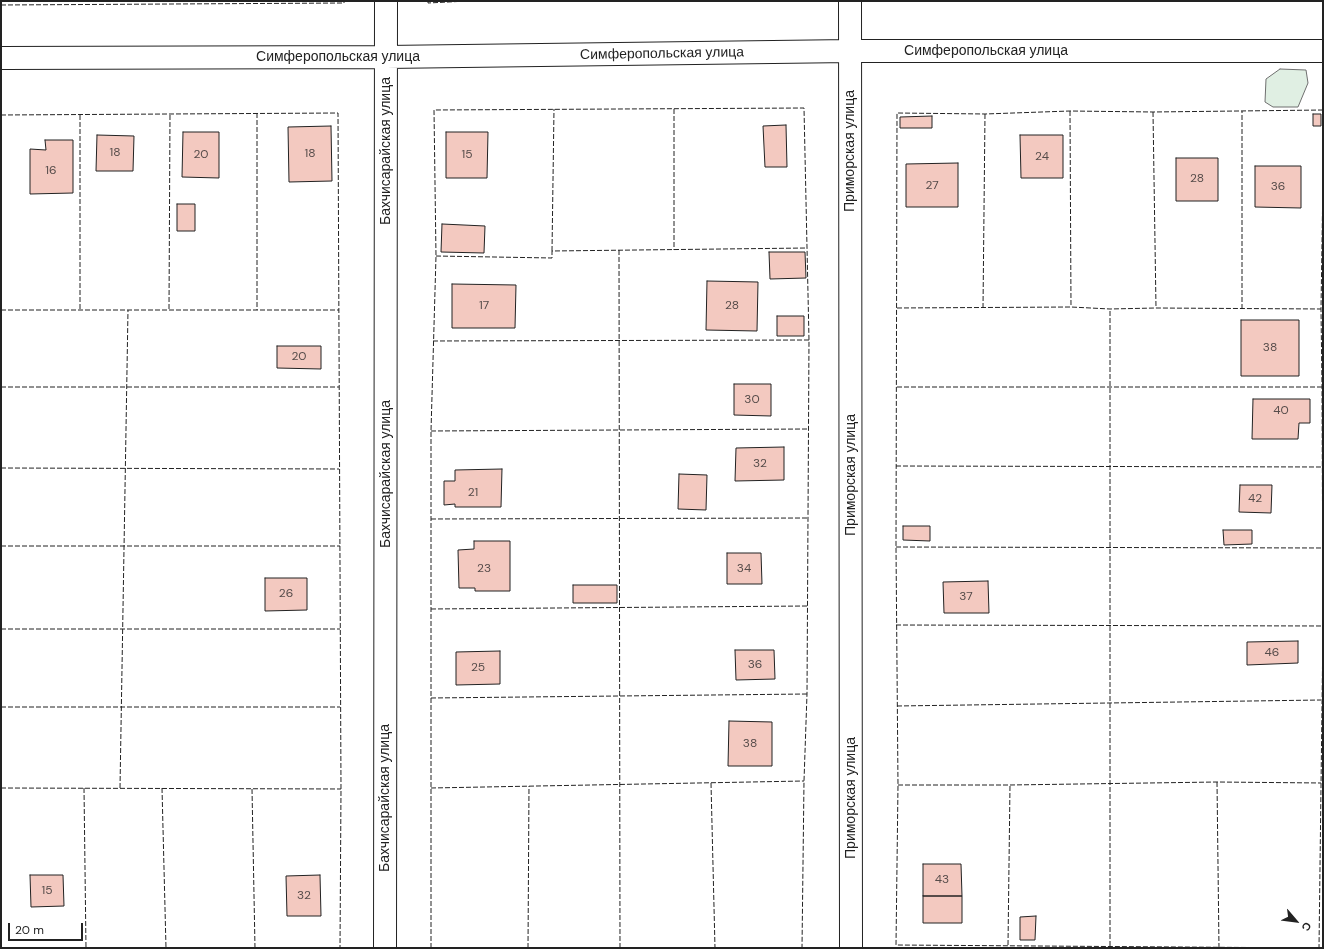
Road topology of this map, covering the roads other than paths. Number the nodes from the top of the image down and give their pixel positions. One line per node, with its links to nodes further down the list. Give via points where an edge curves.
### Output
1 (386, 1): 5 (street, Бахчисарайская улица)
2 (850, 1): 3 (street, Приморская улица)
3 (850, 51): 4 (street, Симферопольская улица); 5 (street, Симферопольская улица); 8 (street, Приморская улица)
4 (1323, 52)
5 (386, 57): 6 (street, Симферопольская улица); 7 (street, Бахчисарайская улица)
6 (1, 58)
7 (385, 948)
8 (852, 948)

